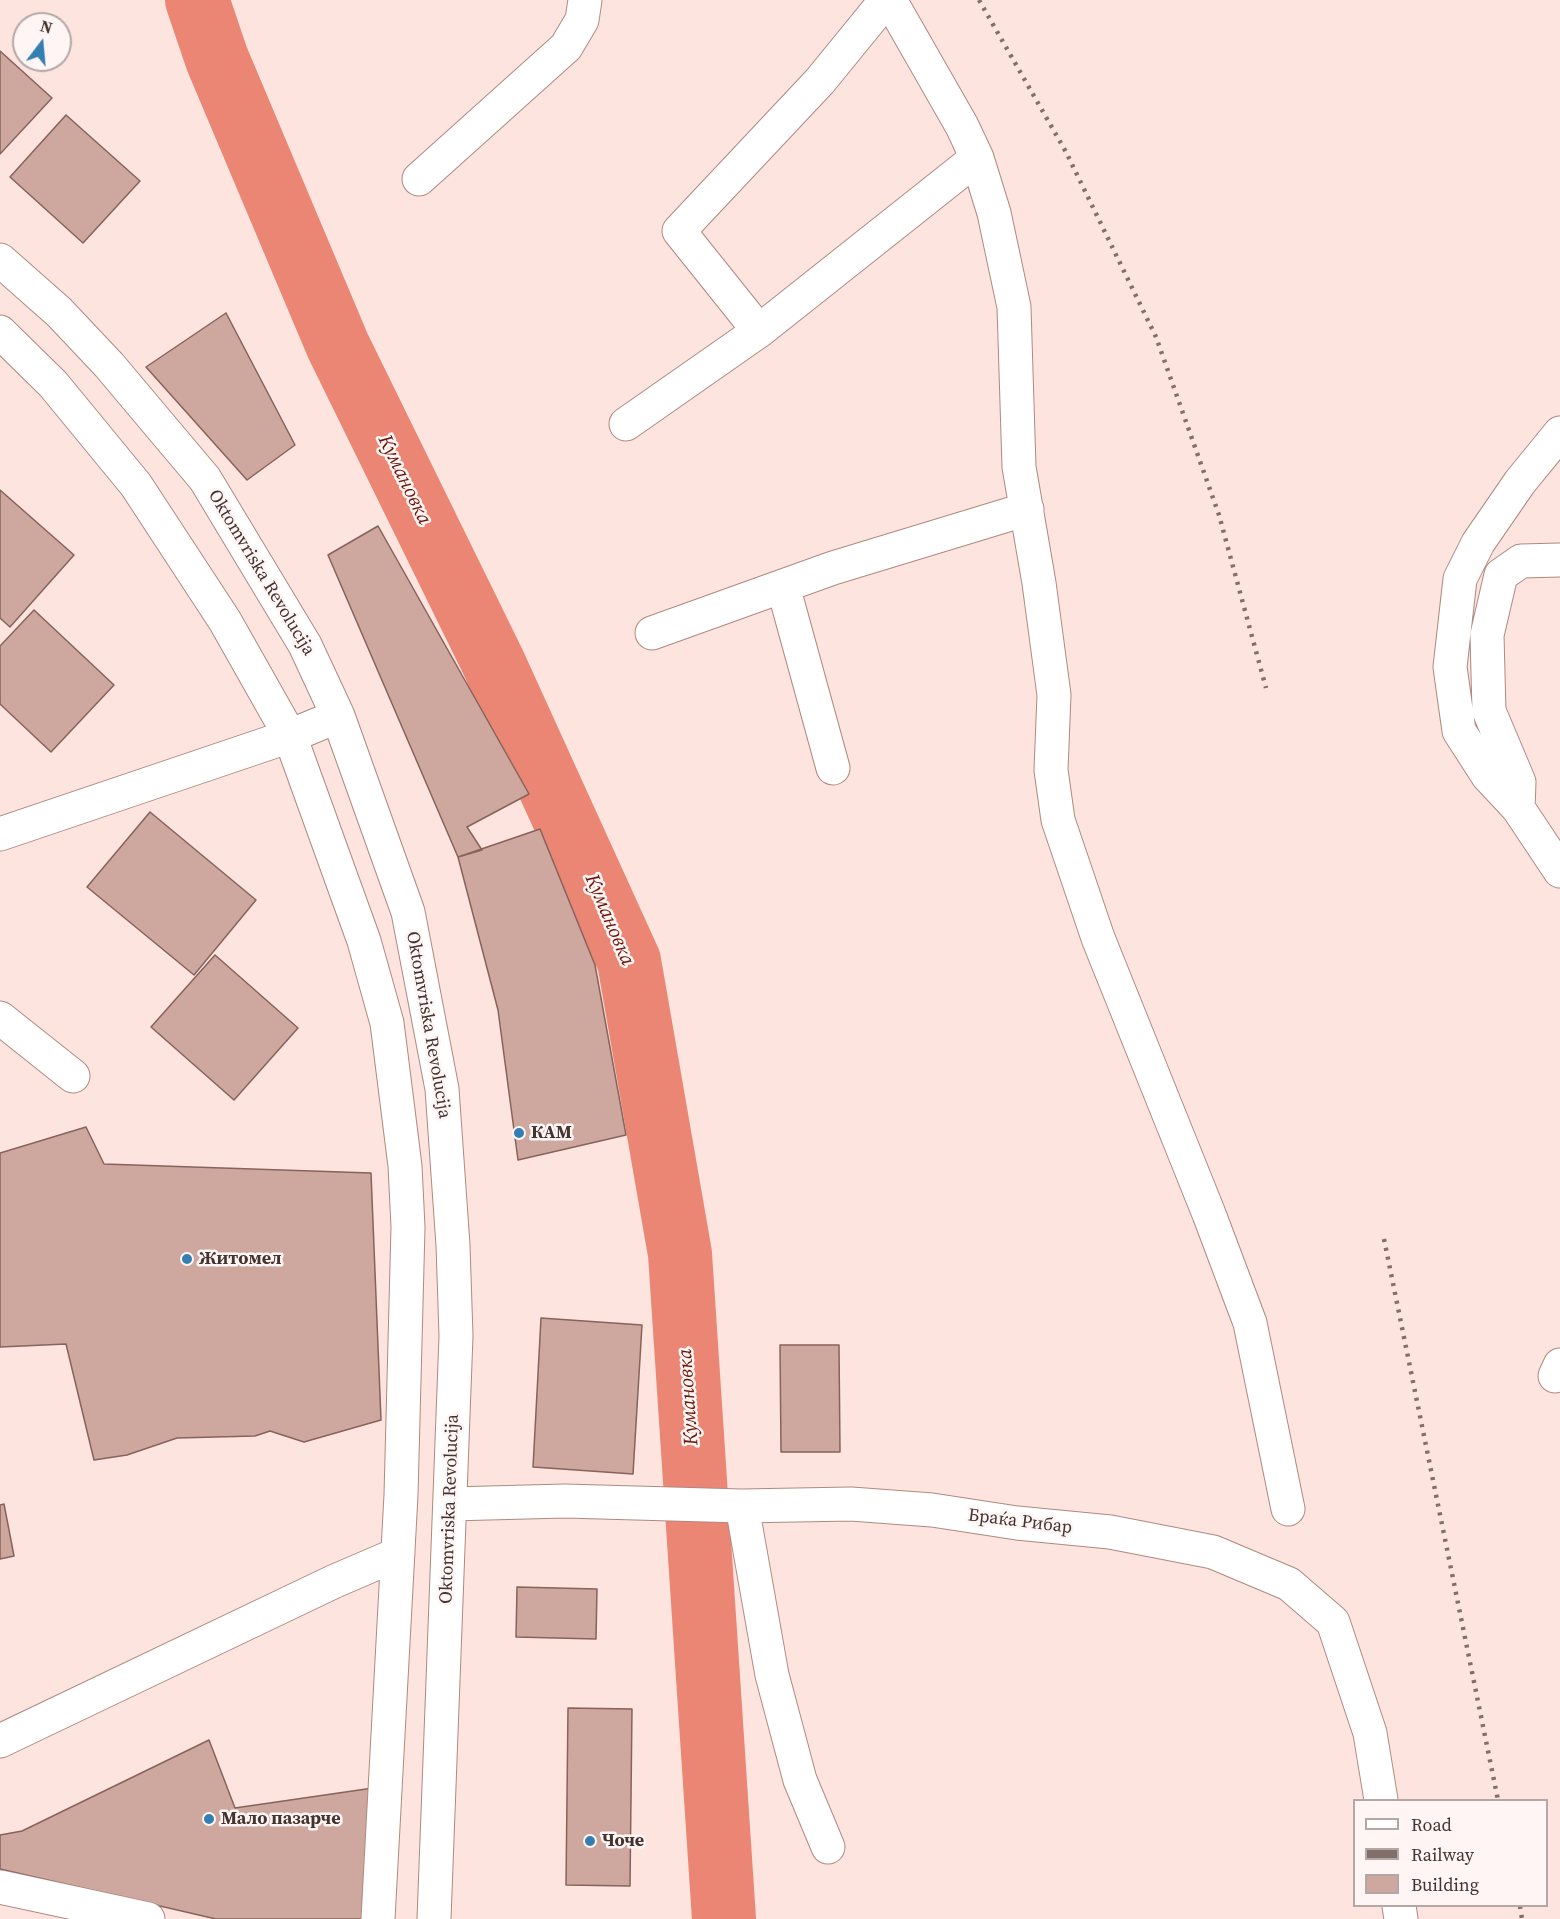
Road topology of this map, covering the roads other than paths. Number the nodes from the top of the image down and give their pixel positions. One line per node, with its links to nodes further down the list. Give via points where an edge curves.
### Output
1 (585, 0): 4 (street, via 582,20 566,47)
2 (888, 0): 3 (street, via 962,126); 6 (street, via 820,81 679,231)
3 (976, 158): 6 (street); 10 (street, via 994,213 1014,307 1018,467)
4 (419, 179)
5 (0, 260): 14 (street, Oktomvriska Revolucija, via 59,312 109,365 205,479 305,645)
6 (759, 331): 8 (street)
7 (0, 332): 15 (street, via 53,384 136,485 225,621)
8 (626, 424)
9 (1560, 433): 17 (street, via 1478,543 1460,579 1451,656 1459,730 1488,776)
10 (1027, 509): 12 (street); 24 (street, via 1054,695 1051,770 1058,820 1098,938 1250,1323)
11 (1560, 560): 17 (street, via 1521,561 1501,575 1487,634 1489,711 1519,782)
12 (783, 586): 13 (street); 16 (street)
13 (652, 633)
14 (338, 716): 15 (street); 22 (street, Oktomvriska Revolucija, via 408,912 442,1089 456,1336)
15 (290, 736): 18 (street); 25 (street, via 364,941 387,1023 398,1106 408,1227)
16 (832, 768)
17 (1518, 808): 19 (street)
18 (0, 834)
19 (1560, 871)
20 (0, 1018): 21 (street)
21 (73, 1076)
22 (450, 1504): 23 (street, Браќа Рибар, via 565,1501); 32 (street, Oktomvriska Revolucija)
23 (742, 1506): 27 (street, Браќа Рибар, via 851,1504 1110,1532 1213,1552 1289,1584 1333,1622 1370,1733); 28 (street, via 772,1675 800,1780)
24 (1288, 1509)
25 (398, 1554): 26 (street); 31 (street)
26 (0, 1741)
27 (1381, 1799)
28 (828, 1847)
29 (0, 1887): 30 (street)
30 (148, 1919)
31 (378, 1919)
32 (435, 1919)

